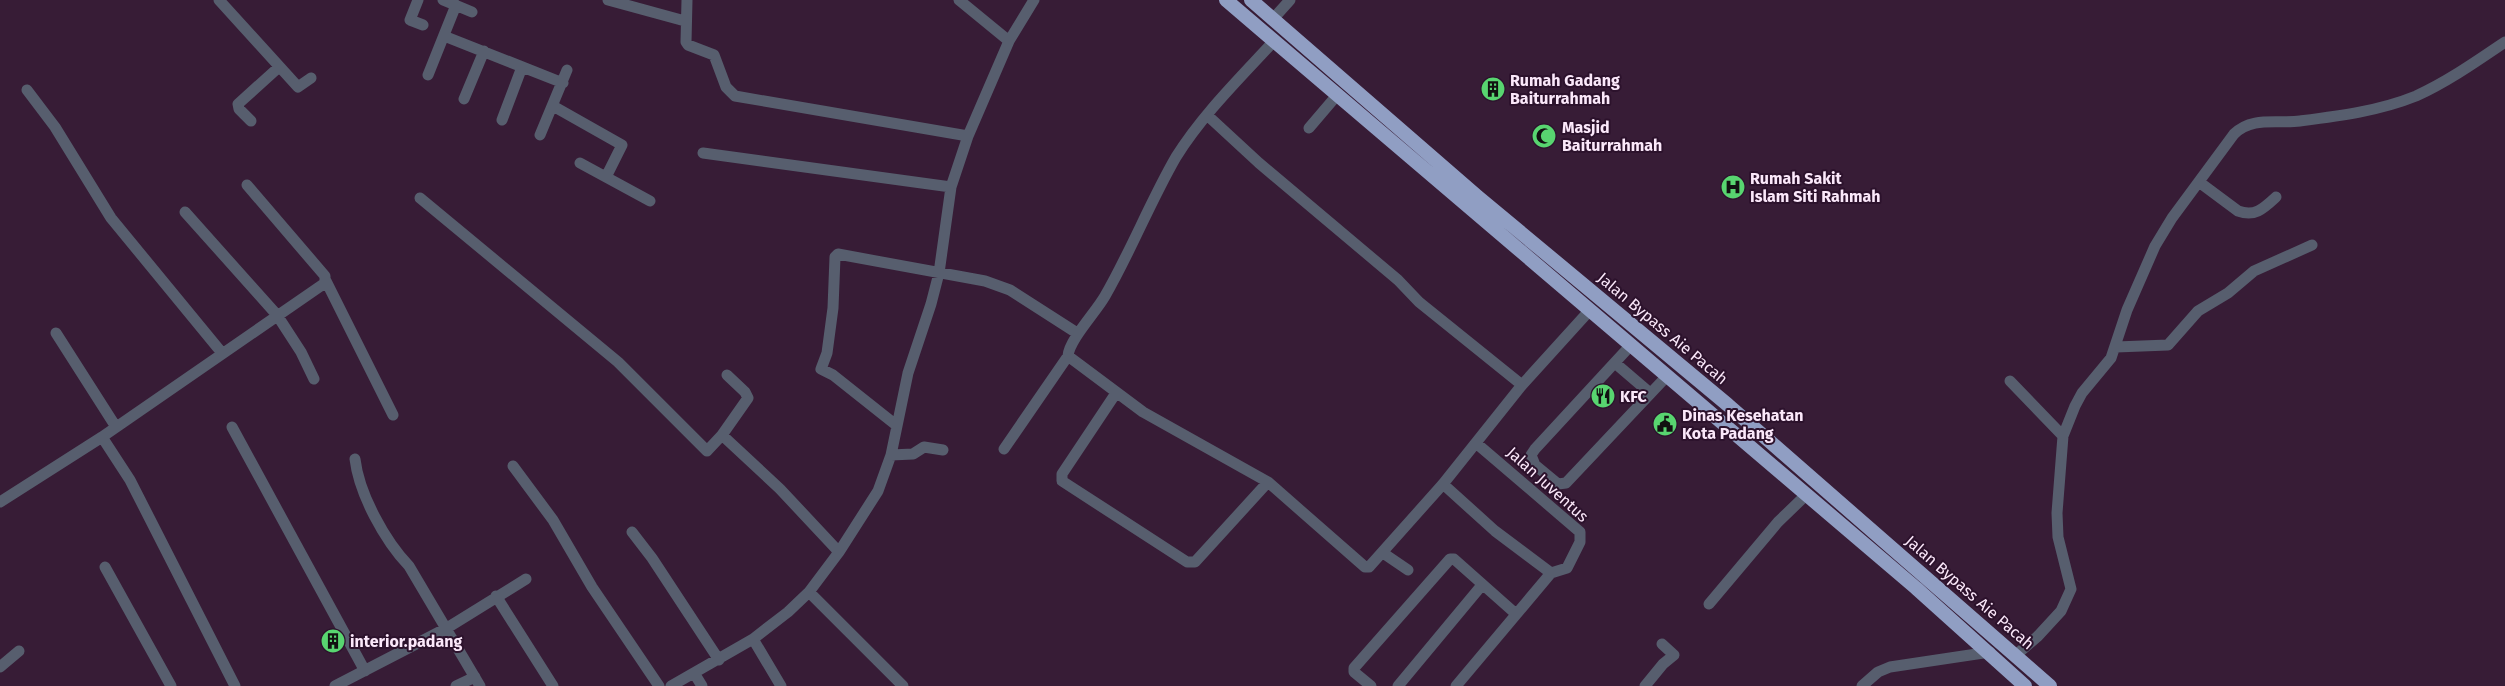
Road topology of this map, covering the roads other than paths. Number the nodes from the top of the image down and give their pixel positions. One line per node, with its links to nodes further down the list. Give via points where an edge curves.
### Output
1 (219, 0): 21 (street)
2 (418, 0): 15 (street, via 410,20)
3 (443, 0): 11 (street)
4 (608, 0): 14 (street)
5 (687, 0): 14 (street)
6 (959, 0): 17 (street)
7 (1034, 0): 17 (street)
8 (1226, 0): 18 (highway)
9 (1251, 0): 13 (highway, Jalan Bypass Aie Pacah)
10 (1290, 0): 13 (street)
11 (456, 5): 12 (street); 16 (street)
12 (472, 12)
13 (1273, 19): 31 (highway, Jalan Bypass Aie Pacah)
14 (685, 21): 38 (street, via 688,45 714,55 726,87 735,96)
15 (423, 25)
16 (444, 36): 20 (street); 24 (street)
17 (1009, 41): 38 (street)
18 (1274, 41): 28 (highway); 32 (street)
19 (2505, 42): 42 (street, via 2443,82 2416,96 2383,107 2295,122 2261,122 2244,126 2234,134)
20 (484, 52): 22 (street); 29 (street)
21 (279, 67): 25 (street, via 298,87); 34 (street, via 238,104)
22 (522, 67): 26 (street); 33 (street)
23 (567, 70): 26 (street)
24 (428, 75)
25 (310, 78)
26 (563, 83): 30 (street)
27 (27, 90): 58 (street, via 55,127 111,218)
28 (1338, 94): 35 (highway); 36 (street)
29 (464, 99)
30 (553, 106): 37 (street); 41 (street, via 622,145)
31 (1382, 114): 35 (highway); 91 (highway, Jalan Bypass Aie Pacah)
32 (1206, 115): 55 (street, via 1176,158 1106,295); 65 (street, via 1420,302)
33 (502, 120)
34 (251, 121)
35 (1373, 126): 52 (highway)
36 (1308, 128)
37 (540, 136)
38 (968, 136): 44 (street)
39 (703, 152): 44 (street)
40 (580, 164): 41 (street)
41 (606, 177): 47 (street)
42 (2199, 182): 45 (street, via 2238,211 2246,213 2257,213); 57 (street, via 2155,246 2126,310)
43 (248, 185): 51 (street)
44 (951, 187): 50 (street)
45 (2276, 197)
46 (420, 198): 72 (street, via 618,362 707,451)
47 (650, 201)
48 (185, 212): 53 (street)
49 (2312, 245): 57 (street, via 2254,271 2228,293 2198,311 2171,344)
50 (939, 273): 55 (street, via 985,281 1010,290); 69 (street, via 908,373); 69 (street, via 842,253 835,257 832,316 827,353 821,369)
51 (326, 281): 53 (street); 68 (street)
52 (1590, 310): 56 (highway); 65 (street)
53 (277, 315): 58 (street); 63 (street)
54 (56, 333): 70 (street)
55 (1077, 333): 59 (street)
56 (1631, 345): 60 (street); 62 (highway)
57 (2116, 347): 73 (street, via 2111,358 2082,393)
58 (222, 353): 70 (street)
59 (1068, 356): 66 (street); 76 (street)
60 (1615, 363): 67 (street); 67 (street, via 1535,449 1531,456 1535,465 1558,484 1566,483)
61 (727, 375): 72 (street, via 748,398)
62 (1667, 376): 67 (street); 83 (highway)
63 (314, 379)
64 (2010, 381): 73 (street)
65 (1522, 385): 75 (street)
66 (1116, 393): 81 (street, via 1142,412); 81 (street, via 1062,474 1062,481 1187,562 1195,562)
67 (1650, 393)
68 (393, 415)
69 (896, 425): 78 (street)
70 (116, 427): 74 (street)
71 (232, 427): 107 (street)
72 (722, 435): 86 (street, via 780,489)
73 (2063, 436): 104 (street, via 2058,538 2071,589 2061,611)
74 (102, 437): 84 (street); 111 (street, via 130,480)
75 (1476, 443): 82 (street); 90 (street, Jalan Juventus, via 1580,532 1580,542 1567,568)
76 (1004, 449)
77 (943, 450): 78 (street, via 924,447 908,456)
78 (891, 455): 86 (street, via 878,491)
79 (355, 458): 99 (street, via 361,486 381,526)
80 (513, 466): 115 (street, via 553,520 592,587)
81 (1268, 482): 87 (street, via 1365,567 1371,566)
82 (1443, 484): 87 (street); 90 (street, via 1495,531)
83 (1806, 495): 94 (highway); 97 (street, via 1778,522)
84 (0, 502)
85 (632, 532): 105 (street)
86 (839, 552): 95 (street)
87 (1383, 553): 89 (street)
88 (105, 567): 110 (street)
89 (1408, 570)
90 (1552, 573): 98 (street)
91 (1926, 576): 94 (highway); 104 (highway, Jalan Bypass Aie Pacah)
92 (526, 579): 96 (street)
93 (1482, 585): 98 (street); 120 (street, via 1454,559 1448,560 1354,668 1354,672); 121 (street)
94 (1916, 588): 103 (highway)
95 (809, 592): 100 (street); 119 (street)
96 (496, 596): 99 (street); 114 (street)
97 (1709, 604)
98 (1516, 614): 122 (street)
99 (447, 628): 107 (street); 109 (street)
100 (753, 639): 105 (street); 118 (street)
101 (1662, 644): 123 (street, via 1674,655)
102 (20, 651): 106 (street)
103 (1990, 652): 124 (street, via 1890,667 1878,672); 125 (highway)
104 (2016, 654): 126 (highway, Jalan Bypass Aie Pacah)
105 (719, 660): 108 (street)
106 (0, 667)
107 (365, 670): 112 (street)
108 (694, 674): 116 (street); 117 (street)
109 (478, 682): 113 (street)
110 (170, 686)
111 (235, 686)
112 (335, 686)
113 (456, 686)
114 (553, 686)
115 (659, 686)
116 (672, 686)
117 (702, 686)
118 (781, 686)
119 (903, 686)
120 (1371, 686)
121 (1398, 686)
122 (1456, 686)
123 (1645, 686)
124 (1862, 686)
125 (2025, 686)
126 (2050, 686)

